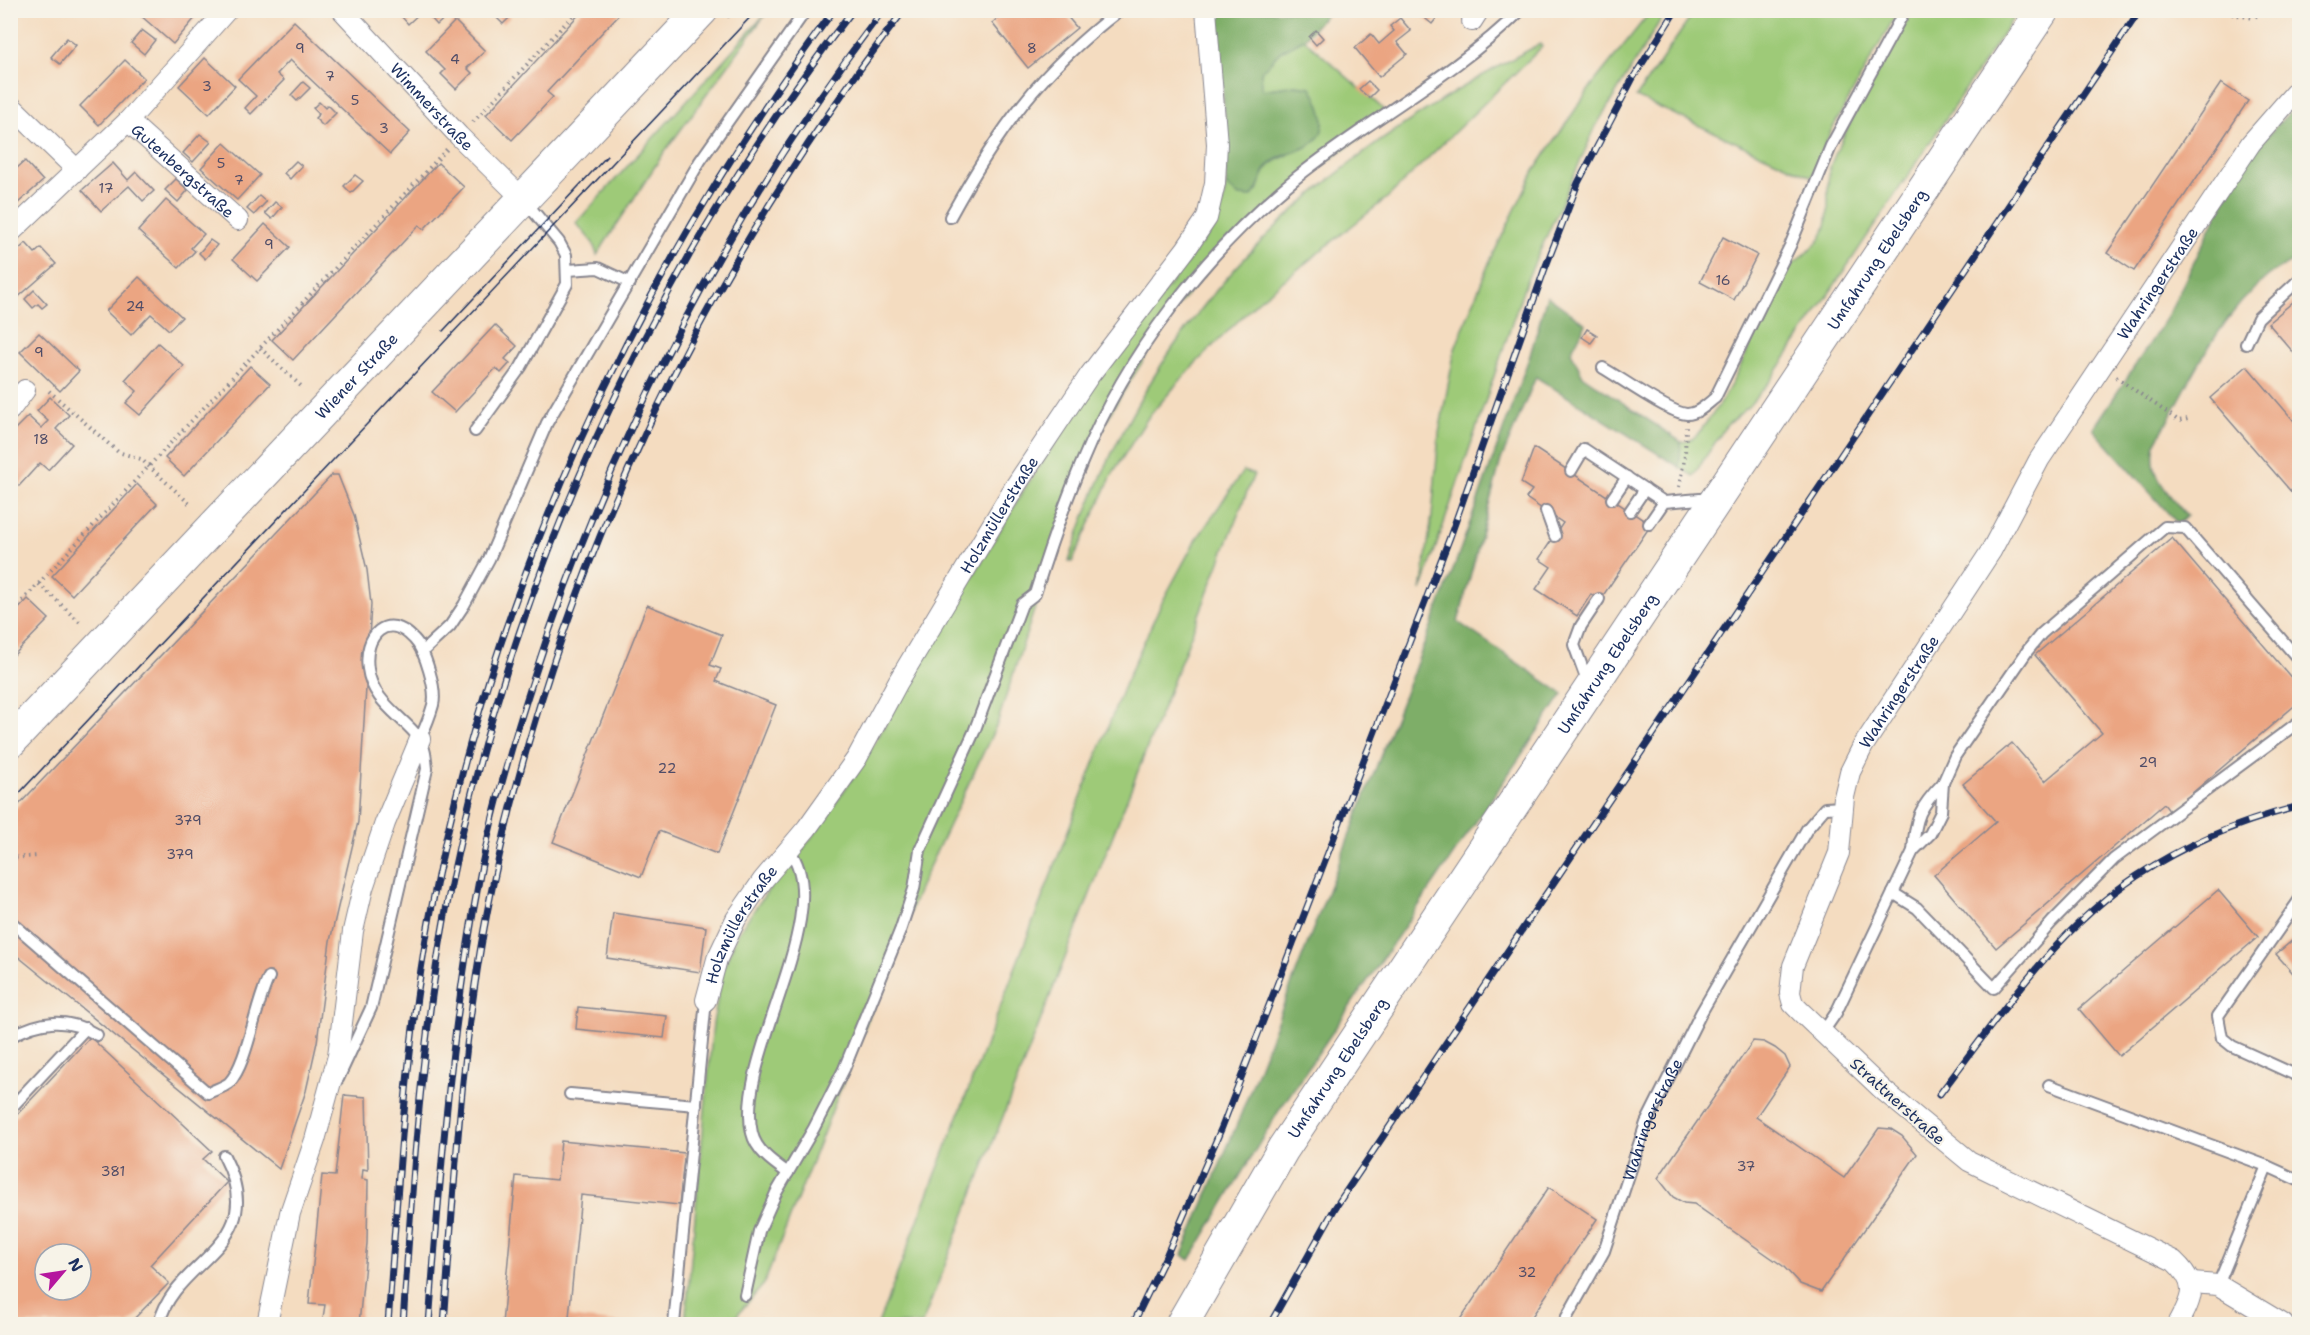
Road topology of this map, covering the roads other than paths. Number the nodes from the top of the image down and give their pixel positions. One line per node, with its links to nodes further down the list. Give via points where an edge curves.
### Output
1 (227, 10): 12 (street, Gutenbergstraße)
2 (702, 10): 14 (main road, Wiener Straße)
3 (806, 10): 20 (lane, via 700,161)
4 (1120, 10): 15 (lane, via 1047,73 985,153)
5 (1206, 10): 45 (street, Holzmüllerstraße, via 1217,144 1215,183 1207,218 1089,376 1016,485 857,758)
6 (1521, 10): 64 (lane, via 1447,74 1332,152 1254,214 1179,298 1136,361 1082,460 1035,594 1022,604 974,732 920,850 914,889 900,931 844,1069)
7 (1905, 10): 22 (lane, via 1831,146 1790,246 1715,398 1700,410 1686,414)
8 (2043, 10): 29 (main road, Umfahrung Ebelsberg)
9 (346, 12): 14 (street, Wimmerstraße, via 451,128)
10 (2300, 87): 44 (street, Wahringerstraße, via 2250,143 2039,460 1991,552 1863,746 1850,772)
11 (10, 105): 13 (street)
12 (128, 121): 13 (street, Gutenbergstraße); 16 (street, Gutenbergstraße)
13 (77, 170): 17 (street, Gutenbergstraße)
14 (524, 200): 18 (lane, via 559,242); 42 (main road, Wiener Straße)
15 (950, 217)
16 (238, 220)
17 (10, 233)
18 (568, 270): 20 (lane, via 598,268); 25 (lane, via 562,295 521,367)
19 (2300, 279): 21 (lane, via 2258,318)
20 (630, 283): 37 (lane, via 547,423 489,559 464,605 450,626)
21 (2246, 344)
22 (1603, 368)
23 (25, 390): 24 (street)
24 (10, 410)
25 (475, 430)
26 (1571, 471): 27 (lane, via 1584,449)
27 (1627, 477): 28 (lane); 30 (lane)
28 (1645, 489): 31 (lane); 33 (lane)
29 (1718, 498): 31 (lane); 39 (main road, Umfahrung Ebelsberg)
30 (1612, 500)
31 (1664, 501): 34 (lane)
32 (1546, 511): 35 (lane)
33 (1630, 511)
34 (1649, 524)
35 (1555, 536)
36 (1599, 599): 39 (lane, via 1574,645)
37 (422, 652): 41 (lane, via 434,702); 41 (lane, via 406,630 395,625 376,633 368,648 368,670 378,697)
38 (2300, 661): 43 (lane, via 2185,528 2165,527 2041,634 1955,756)
39 (1590, 688): 72 (main road, Umfahrung Ebelsberg, via 1283,1149)
40 (2300, 721): 47 (lane, via 2114,859 1994,988 1917,908)
41 (420, 739): 59 (street, via 363,888); 59 (lane, via 427,769 383,966 371,1008)
42 (10, 742)
43 (1943, 783): 46 (lane, via 1918,813); 46 (lane, via 1937,821)
44 (1843, 807): 53 (street, Strattnerstraße, via 1839,853 1801,945 1790,983 1794,1004); 73 (lane, Wahringerstraße, via 1825,808 1807,830 1701,1013 1646,1123 1604,1251)
45 (789, 850): 51 (street, Holzmüllerstraße, via 736,919 717,959); 64 (lane, via 799,862 800,916 754,1077 751,1108 752,1134 761,1150)
46 (1913, 850): 47 (lane)
47 (1893, 893): 53 (lane, via 1836,1013)
48 (2300, 899): 56 (lane, via 2218,1016 2223,1038 2232,1047)
49 (10, 921): 50 (lane, via 207,1093 229,1083 242,1058)
50 (269, 977)
51 (706, 1000): 60 (lane)
52 (86, 1028): 54 (lane); 55 (lane, via 48,1022); 61 (lane)
53 (1823, 1032): 66 (street, Strattnerstraße, via 1883,1090 1969,1161 2174,1261)
54 (97, 1035)
55 (10, 1037)
56 (2300, 1077)
57 (2049, 1085): 63 (lane)
58 (570, 1094): 60 (lane)
59 (328, 1098): 70 (street, via 290,1213)
60 (696, 1105): 71 (lane)
61 (10, 1109)
62 (224, 1156): 69 (lane, via 236,1185 235,1217 215,1251 166,1303)
63 (2267, 1166): 65 (lane); 67 (lane)
64 (788, 1173): 68 (lane, via 759,1230)
65 (2300, 1181)
66 (2192, 1283): 67 (street); 74 (street, via 2192,1294)
67 (2218, 1285): 75 (street)
68 (745, 1295)
69 (159, 1324)
70 (267, 1324)
71 (674, 1324)
72 (1182, 1324)
73 (1563, 1324)
74 (2178, 1324)
75 (2283, 1324)

